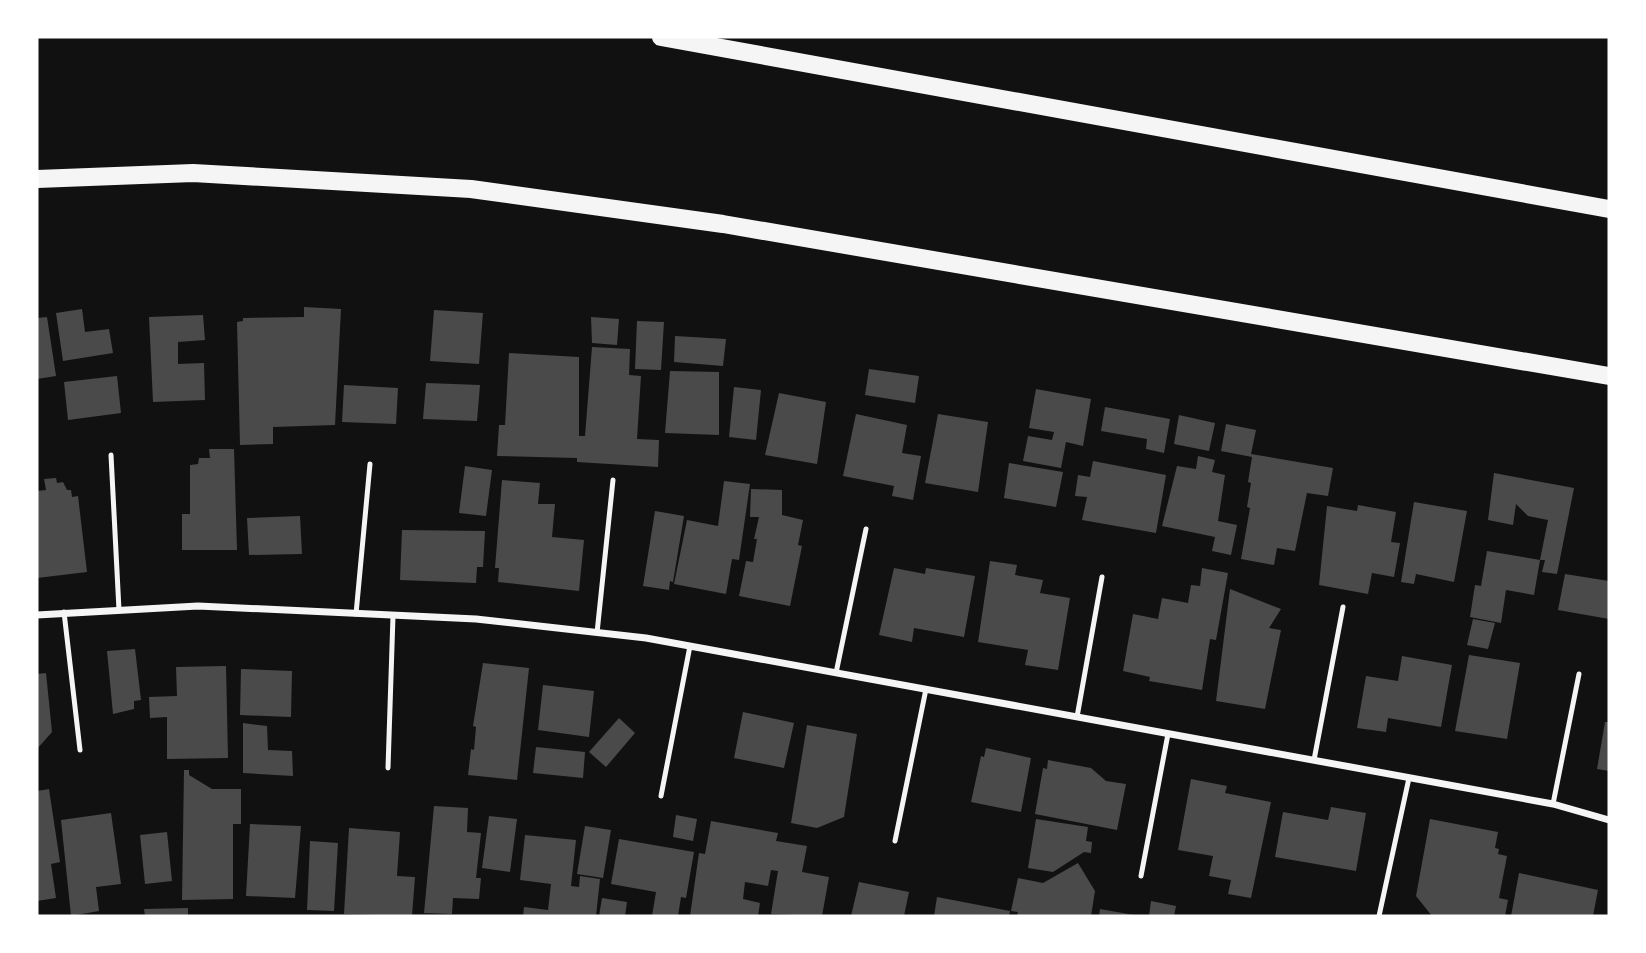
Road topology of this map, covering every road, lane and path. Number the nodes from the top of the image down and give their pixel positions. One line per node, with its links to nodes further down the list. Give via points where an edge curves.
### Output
1 (661, 37): 3 (main road)
2 (37, 179): 4 (main road, via 193,173 471,189 723,224)
3 (1609, 209)
4 (1609, 376)
5 (111, 455): 11 (lane)
6 (370, 464): 13 (lane)
7 (613, 480): 16 (lane)
8 (866, 529): 18 (lane)
9 (1102, 577): 21 (lane)
10 (1343, 607): 24 (lane)
11 (119, 610): 12 (street); 13 (street, via 198,606)
12 (64, 612): 14 (street); 23 (lane)
13 (356, 614): 15 (street)
14 (37, 615)
15 (393, 615): 16 (street); 25 (lane)
16 (597, 633): 17 (street)
17 (690, 646): 18 (street); 27 (lane)
18 (836, 673): 20 (street)
19 (1580, 674): 28 (lane)
20 (926, 689): 21 (street); 30 (lane)
21 (1077, 717): 22 (street)
22 (1168, 734): 24 (street); 31 (lane)
23 (80, 750)
24 (1314, 760): 26 (street)
25 (388, 768)
26 (1409, 778): 28 (street); 32 (lane)
27 (661, 796)
28 (1553, 804): 29 (street)
29 (1609, 820)
30 (895, 841)
31 (1141, 876)
32 (1379, 916)

